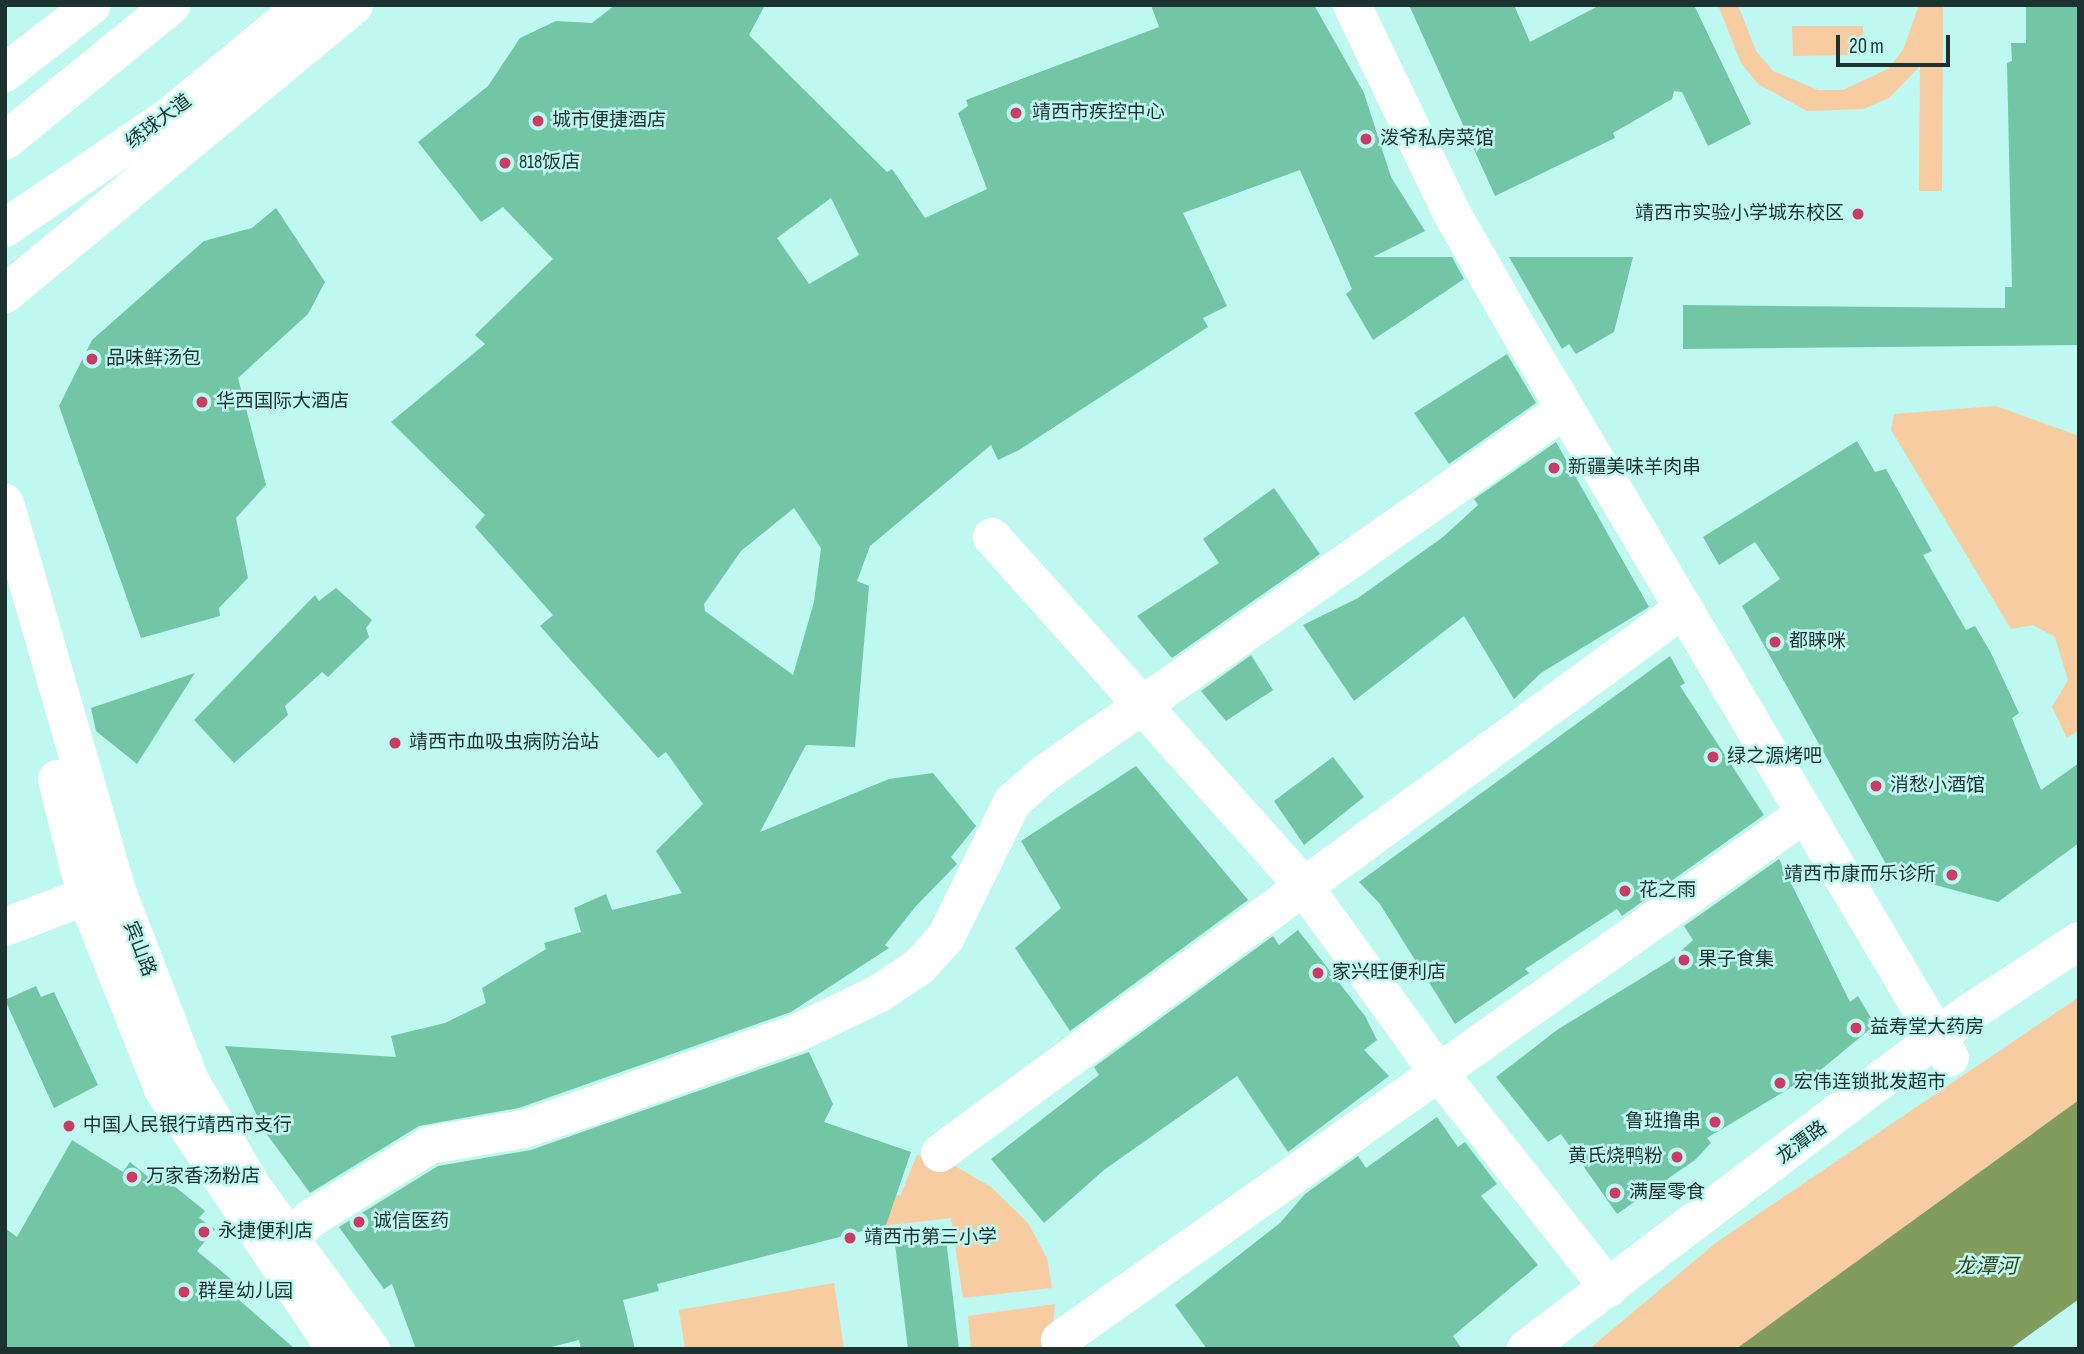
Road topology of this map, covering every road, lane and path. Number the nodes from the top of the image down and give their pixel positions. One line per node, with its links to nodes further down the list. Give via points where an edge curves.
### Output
1 (92, 5): 7 (street)
2 (172, 5): 8 (street)
3 (304, 5): 9 (street, 绣球大道, via 170,116)
4 (354, 5): 10 (street)
5 (1352, 5): 11 (street, via 1450,209)
6 (1367, 5): 23 (street, via 1488,256)
7 (5, 73)
8 (5, 141)
9 (5, 228)
10 (5, 294)
11 (1564, 410): 15 (street); 16 (street)
12 (5, 503): 26 (street, 宾山路, via 85,789 147,970 197,1093 232,1156)
13 (992, 537): 16 (street)
14 (5, 592): 19 (street, 宾山路)
15 (1683, 609): 17 (street); 18 (street)
16 (1145, 708): 18 (street); 26 (street, via 1012,802 946,937 920,967 878,994 799,1031 524,1129 430,1145 310,1219)
17 (1806, 813): 23 (street); 24 (street)
18 (1302, 884): 24 (street); 25 (street)
19 (86, 896): 20 (street); 29 (street, 宾山路, via 163,1089)
20 (5, 927)
21 (2079, 940): 23 (street, 龙潭路)
22 (2079, 974): 23 (street, 龙潭路)
23 (1951, 1043): 27 (street, 龙潭路); 32 (street, 龙潭路)
24 (1439, 1073): 27 (street); 28 (street)
25 (940, 1153)
26 (292, 1238): 30 (street, 宾山路)
27 (1609, 1288): 31 (street, 龙潭路)
28 (1060, 1340)
29 (335, 1349)
30 (371, 1349)
31 (1526, 1349)
32 (1556, 1349)

